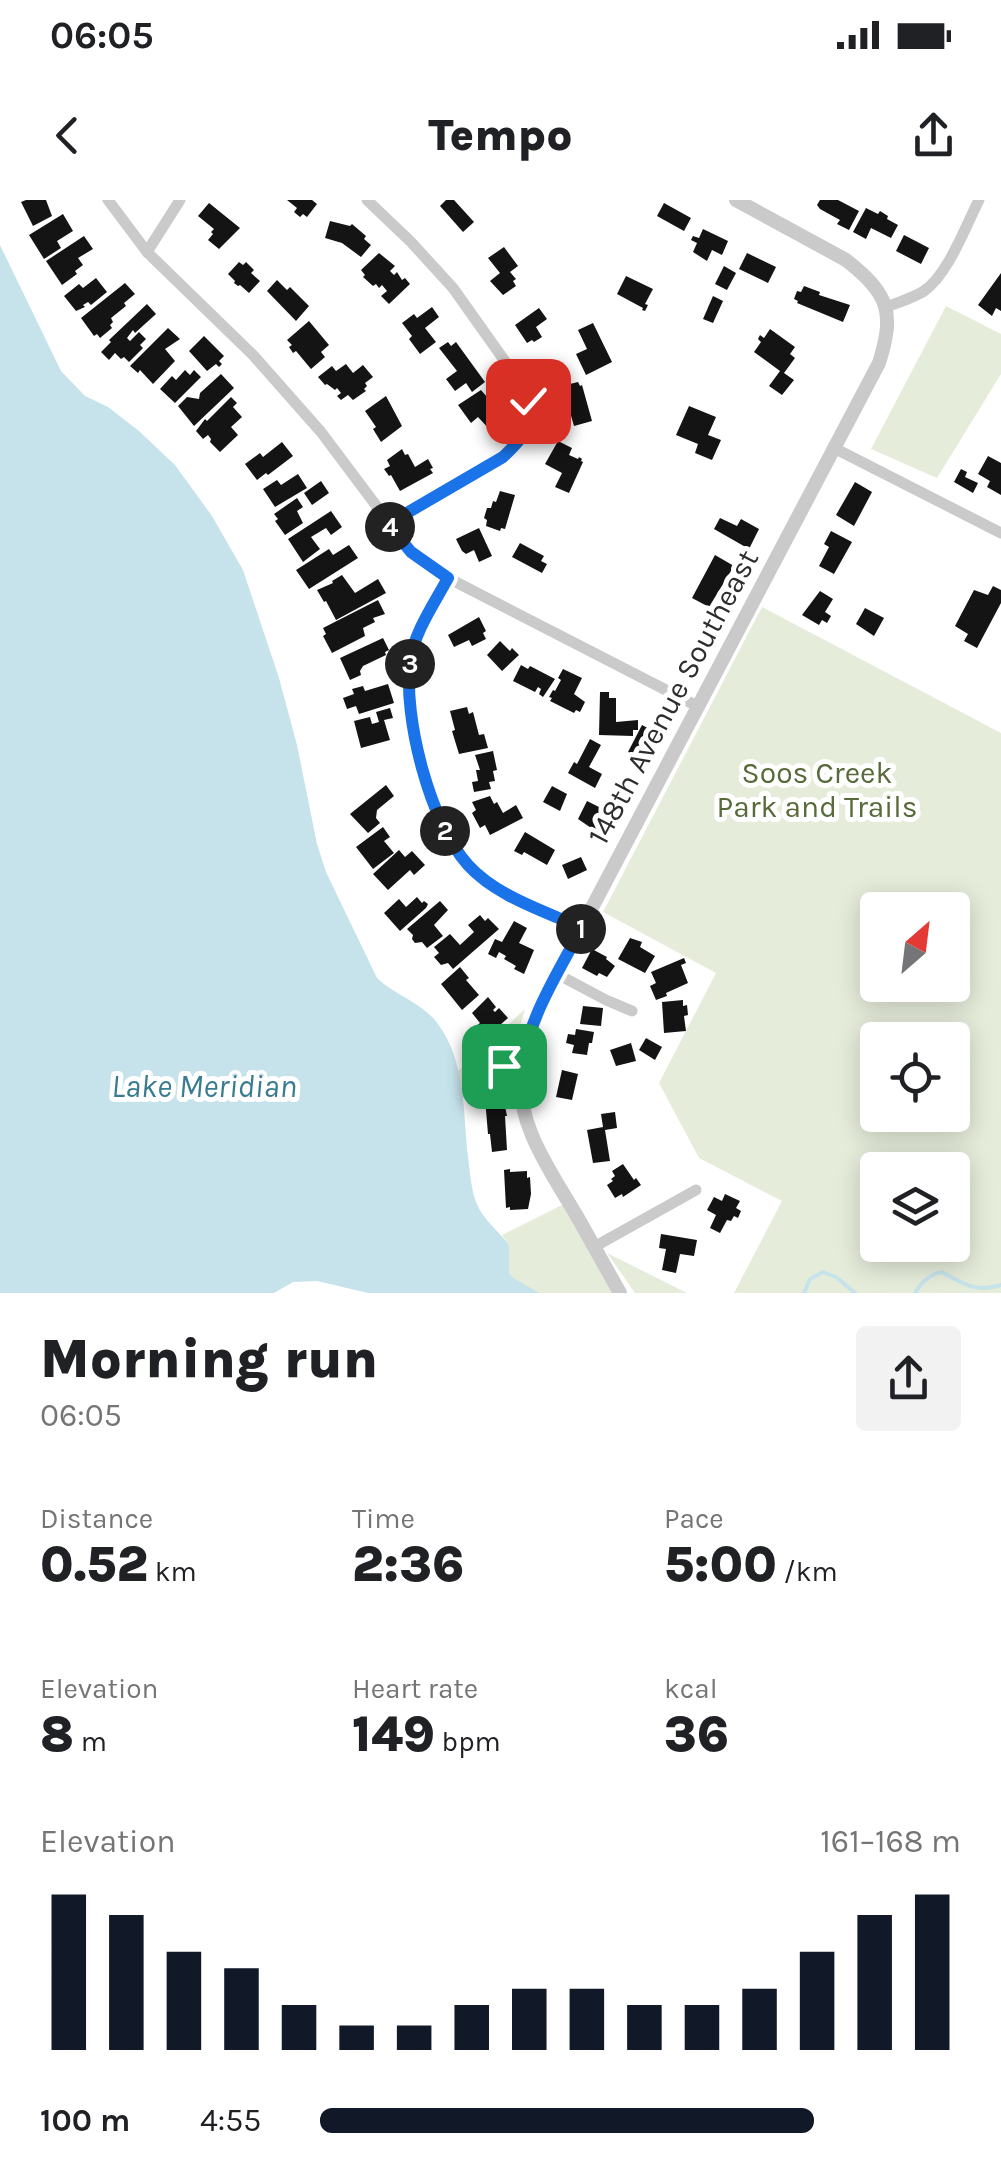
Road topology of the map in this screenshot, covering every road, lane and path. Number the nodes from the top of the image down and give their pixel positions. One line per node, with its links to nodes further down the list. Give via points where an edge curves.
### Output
1 (108, 200): 6 (street)
2 (180, 200): 6 (street)
3 (367, 200): 9 (street, via 453,288 514,374 531,417 503,457)
4 (736, 200): 7 (street, via 846,260)
5 (979, 200): 7 (street, via 932,284)
6 (148, 252): 9 (street, via 321,432)
7 (886, 307): 8 (street, 148th Avenue Southeast, via 888,335 879,363)
8 (834, 448): 10 (street); 12 (street, 148th Avenue Southeast)
9 (388, 524): 11 (street, via 411,552)
10 (1001, 532)
11 (448, 578): 12 (street); 13 (street, via 410,660 416,741 434,808 469,866 500,890)
12 (699, 707): 13 (street, 148th Avenue Southeast)
13 (582, 928): 14 (street, 148th Avenue Southeast)
14 (557, 974): 15 (street); 17 (street, 148th Avenue Southeast)
15 (632, 1011)
16 (479, 1067): 17 (street)
17 (520, 1070): 19 (street, 148th Avenue Southeast, via 523,1111 536,1144)
18 (696, 1190): 19 (street)
19 (594, 1247): 20 (street, 148th Avenue Southeast)
20 (620, 1293)

